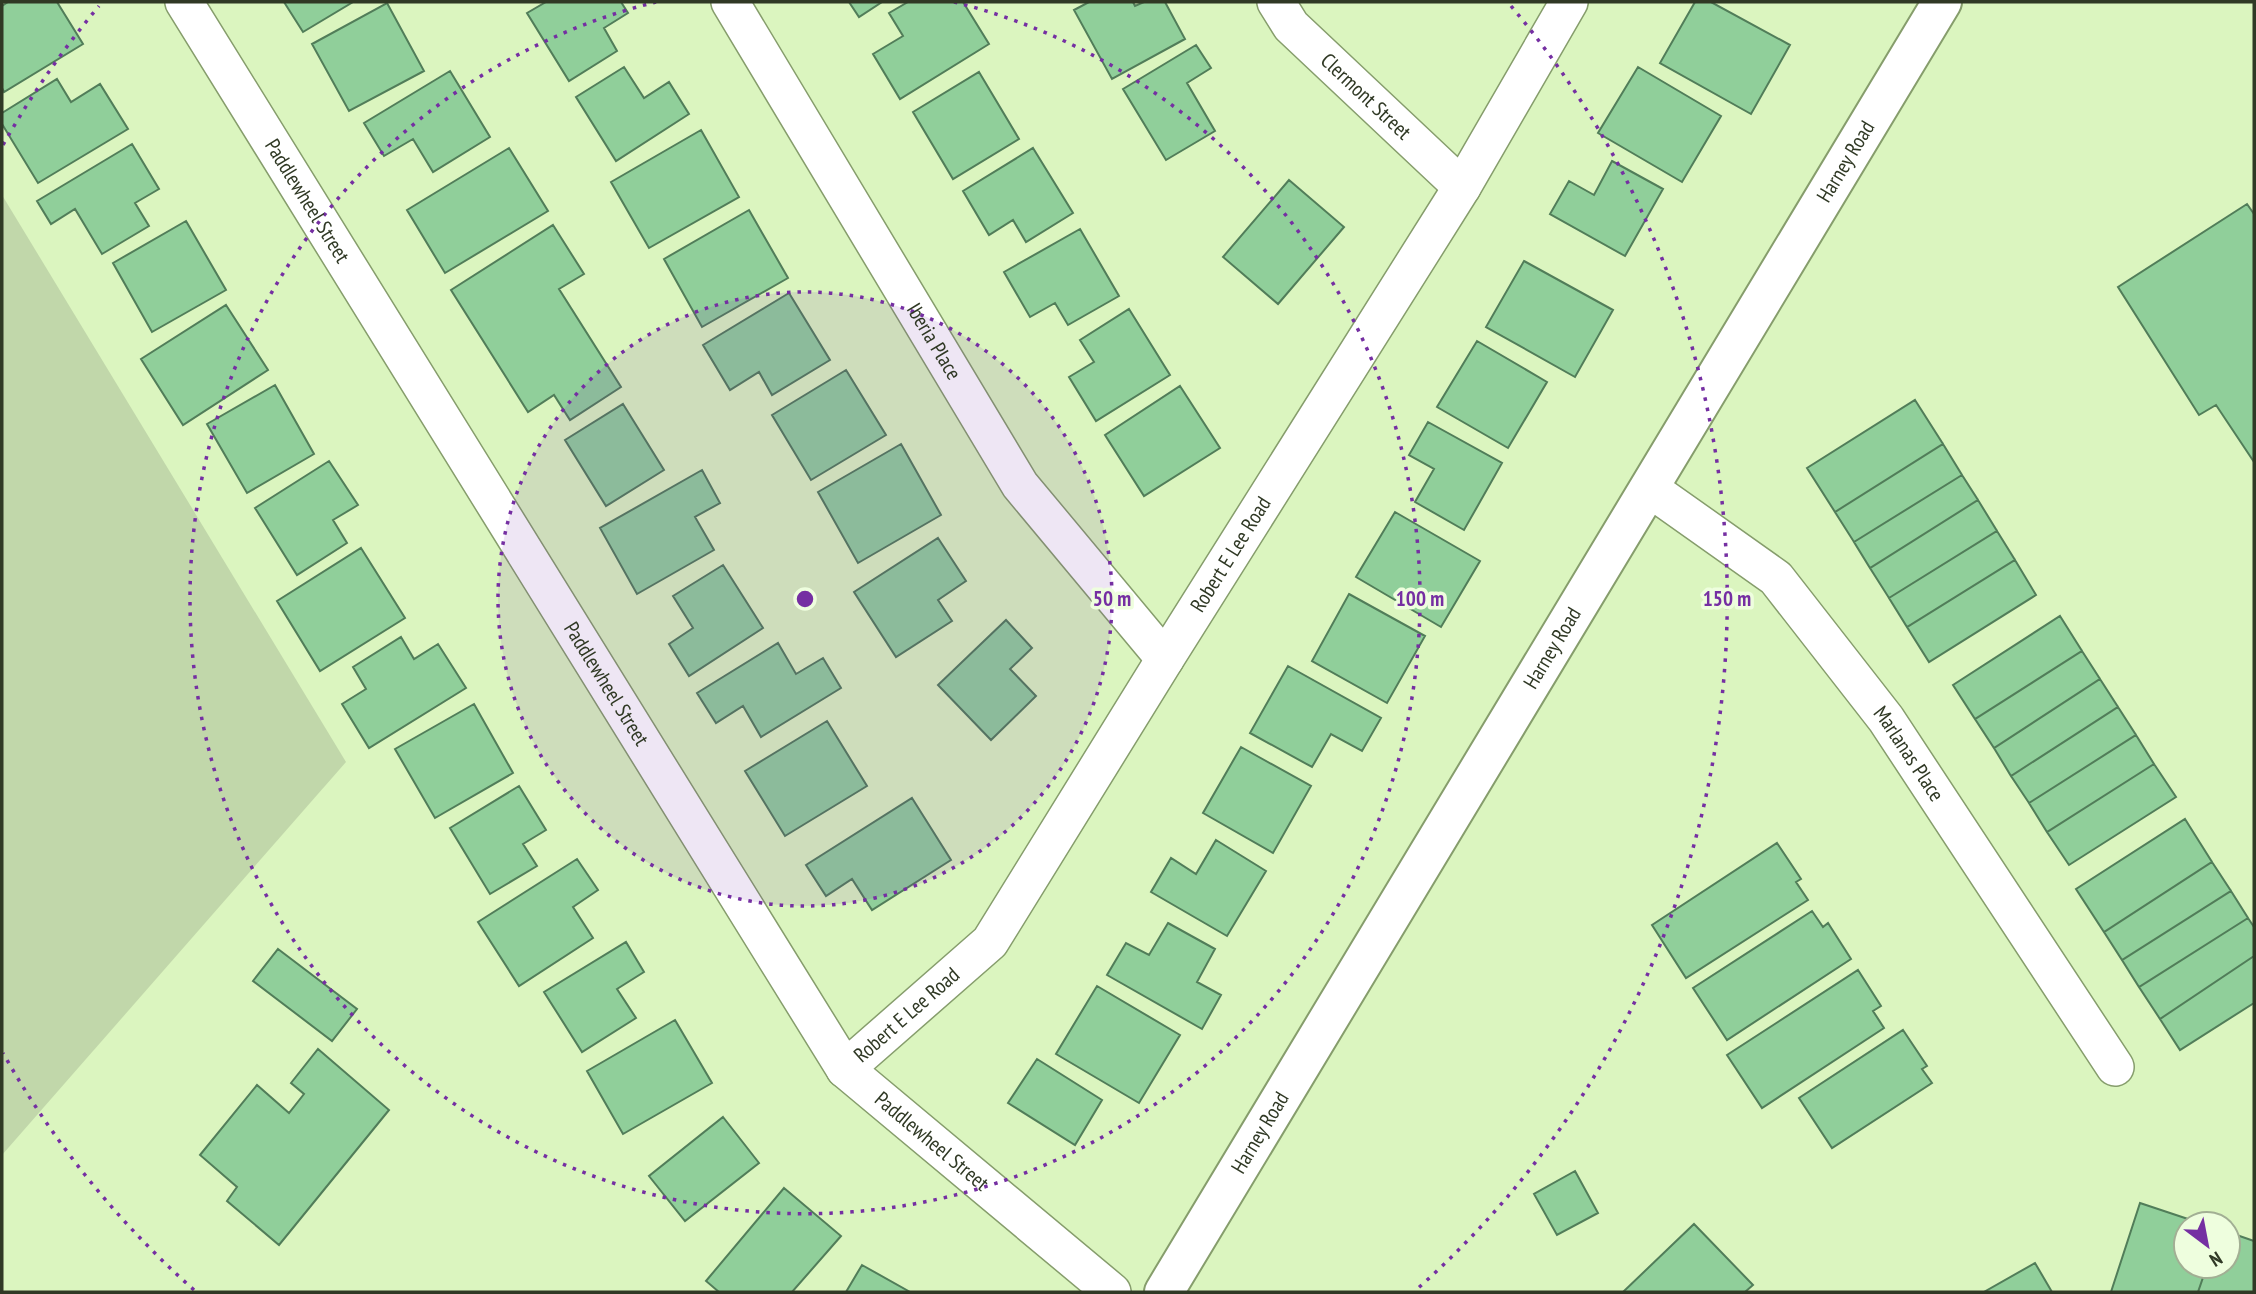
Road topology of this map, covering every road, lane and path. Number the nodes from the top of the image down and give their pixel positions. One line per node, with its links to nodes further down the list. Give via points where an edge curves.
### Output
1 (184, 2): 10 (street, Paddlewheel Street)
2 (730, 2): 8 (street, Iberia Place, via 1020,485)
3 (1276, 2): 6 (street, Clermont Street, via 1291,26)
4 (1570, 2): 6 (street, Robert E Lee Road)
5 (1942, 2): 7 (street, Harney Road)
6 (1462, 187): 8 (street, Robert E Lee Road)
7 (1650, 488): 9 (street, Marlanas Place, via 1776,578 1886,719); 12 (street, Harney Road)
8 (1165, 659): 10 (street, Robert E Lee Road, via 990,942)
9 (2115, 1067)
10 (845, 1069): 11 (street, Paddlewheel Street)
11 (1112, 1292)
12 (1164, 1292)

